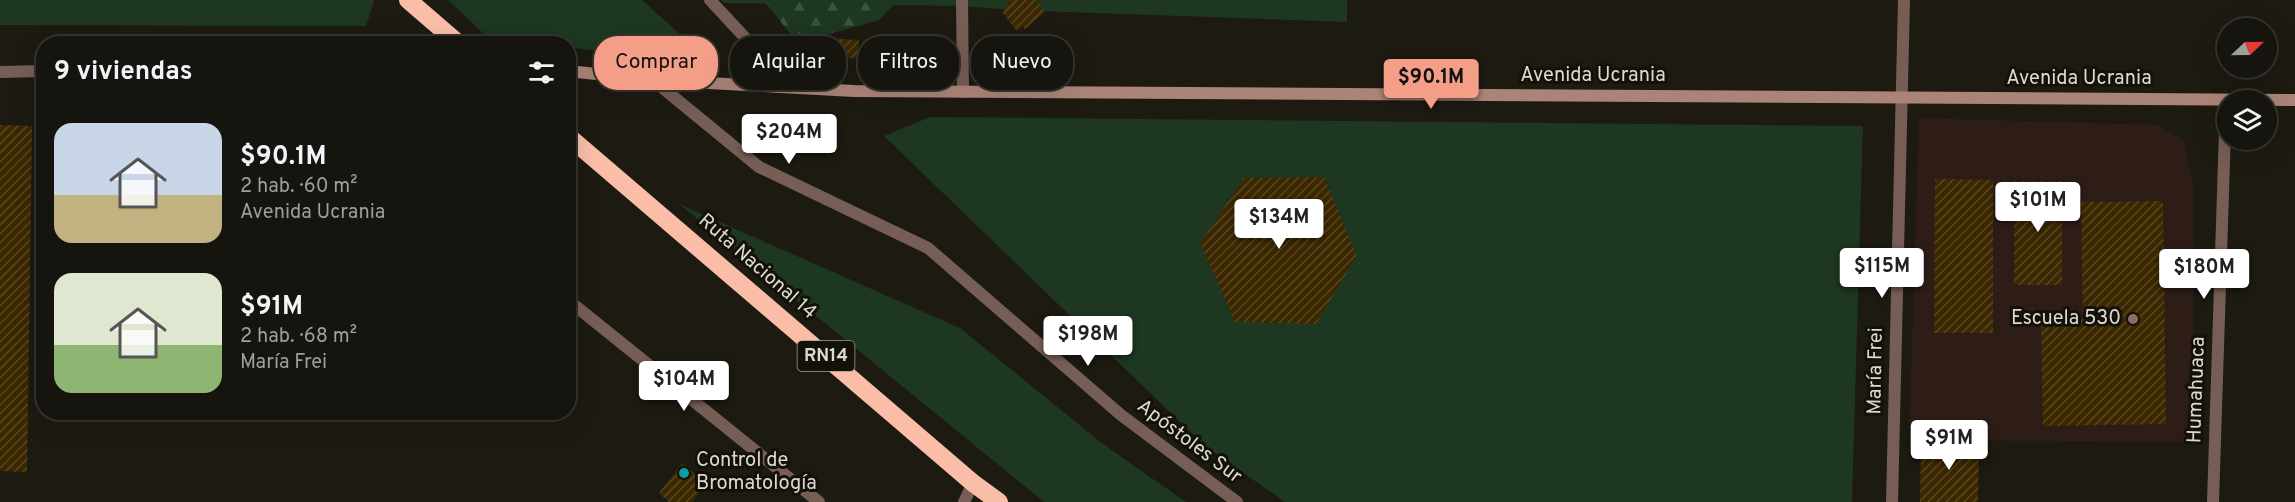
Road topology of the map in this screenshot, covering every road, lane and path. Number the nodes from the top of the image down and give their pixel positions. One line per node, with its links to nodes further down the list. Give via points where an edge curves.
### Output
1 (408, 0): 5 (highway)
2 (710, 0): 6 (street)
3 (962, 0): 13 (street)
4 (1904, 0): 14 (street, María Frei)
5 (450, 36)
6 (743, 36)
7 (36, 71): 8 (street)
8 (0, 72)
9 (576, 72): 10 (main road, Avenida Ucrania)
10 (594, 74)
11 (665, 90): 25 (street, Apóstoles Sur, via 759,167 928,248 1121,415)
12 (835, 90): 13 (main road, Avenida Ucrania)
13 (963, 92): 14 (main road, Avenida Ucrania)
14 (1902, 98): 15 (main road, Avenida Ucrania); 26 (street, María Frei)
15 (2217, 100)
16 (2277, 100): 17 (main road, Avenida Ucrania)
17 (2295, 100)
18 (576, 143): 21 (highway, Ruta Nacional 14 / RN14)
19 (2224, 150): 27 (street, Humahuaca)
20 (576, 306): 22 (street)
21 (973, 483): 23 (street); 24 (highway, Ruta Nacional 14 / RN14)
22 (819, 502)
23 (964, 502)
24 (999, 502)
25 (1237, 502)
26 (1892, 502)
27 (2213, 502)

